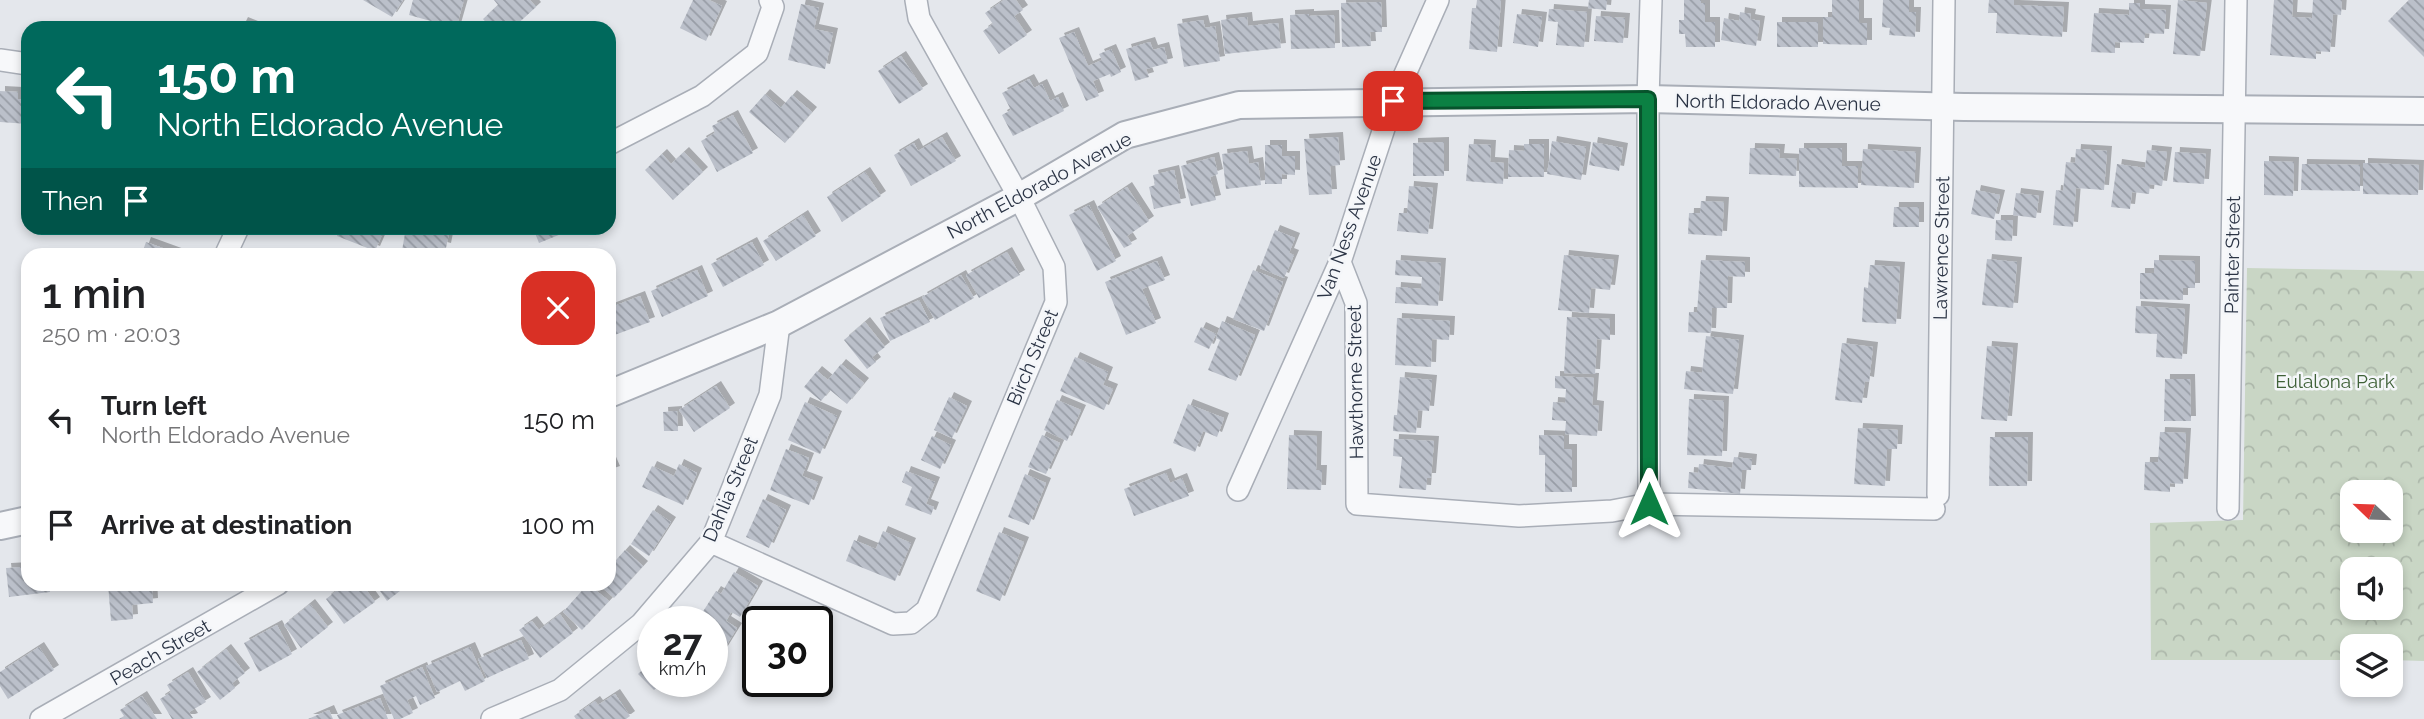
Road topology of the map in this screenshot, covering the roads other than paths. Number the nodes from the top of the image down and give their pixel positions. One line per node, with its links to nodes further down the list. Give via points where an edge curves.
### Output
1 (770, 0): 14 (street, via 773,7 757,53 702,96)
2 (916, 0): 15 (street, Birch Street, via 919,18)
3 (1438, 0): 10 (street, Van Ness Avenue)
4 (1651, 0): 9 (street)
5 (1944, 0): 11 (street, Lawrence Street)
6 (2236, 0): 12 (street, Painter Street)
7 (0, 60): 8 (street)
8 (21, 63)
9 (1648, 99): 10 (street, North Eldorado Avenue); 11 (street, North Eldorado Avenue); 20 (street)
10 (1393, 101): 15 (street, North Eldorado Avenue, via 1240,104 1125,135); 16 (street, Van Ness Avenue)
11 (1943, 106): 12 (street, North Eldorado Avenue); 20 (street, Lawrence Street, via 1936,502)
12 (2234, 109): 13 (street, North Eldorado Avenue); 21 (street, Painter Street)
13 (2424, 111)
14 (616, 140)
15 (1019, 197): 17 (street, North Eldorado Avenue); 24 (street, Birch Street, via 1054,267 1056,302 927,610 911,623 893,624)
16 (1340, 262): 19 (street, Van Ness Avenue); 20 (street, Hawthorne Street, via 1356,303 1357,504 1518,516 1612,511)
17 (779, 324): 18 (street, North Eldorado Avenue); 24 (street, Dahlia Street, via 770,396)
18 (616, 391)
19 (1238, 490)
20 (1649, 504)
21 (2228, 509)
22 (21, 522): 23 (street)
23 (0, 526)
24 (711, 542): 27 (street, Dahlia Street, via 641,624 559,690)
25 (266, 591): 26 (street, Peach Street)
26 (41, 719)
27 (492, 719)

